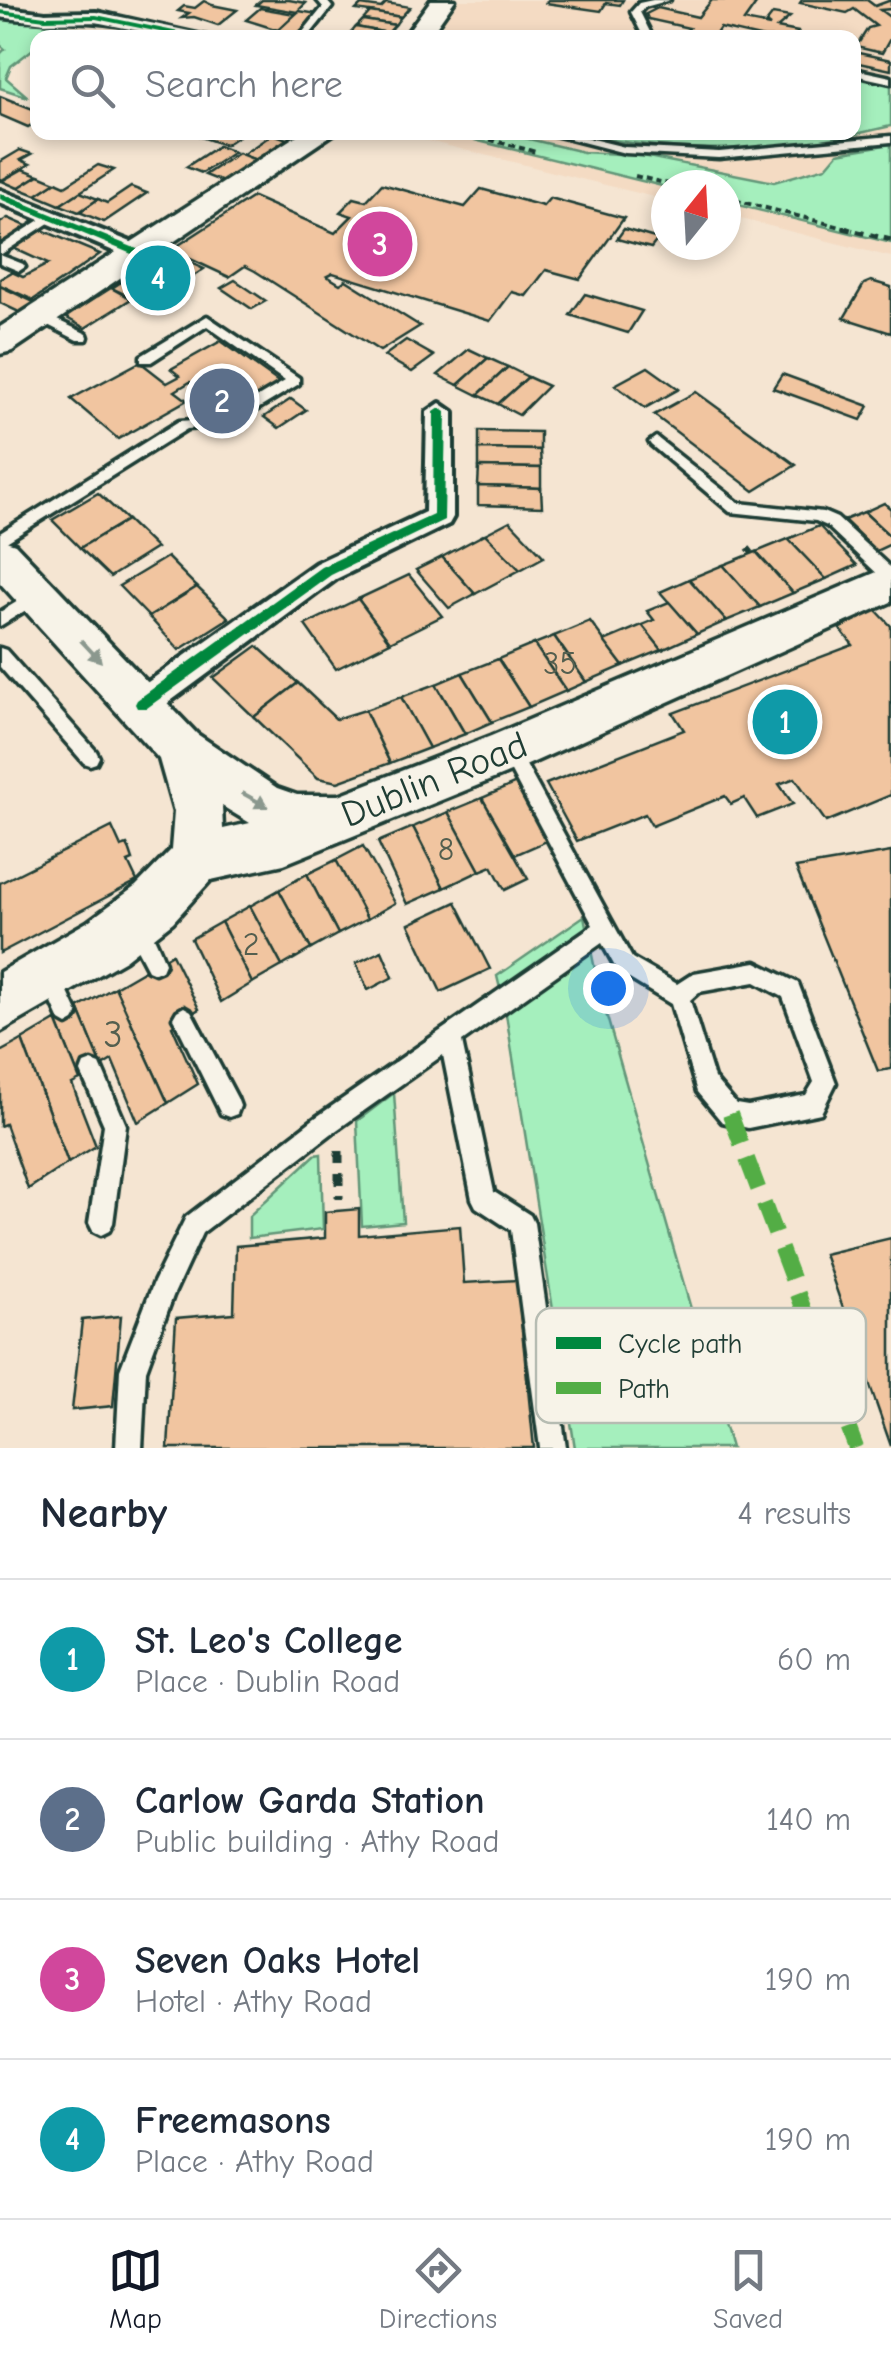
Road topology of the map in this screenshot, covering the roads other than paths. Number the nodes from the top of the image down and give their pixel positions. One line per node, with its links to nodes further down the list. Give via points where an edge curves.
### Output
1 (110, 0): 6 (street)
2 (321, 0): 8 (lane, via 328,6)
3 (443, 0): 9 (main road)
4 (666, 0): 10 (lane, via 636,12)
5 (0, 12): 6 (street)
6 (96, 17): 7 (street)
7 (163, 30)
8 (308, 30)
9 (422, 30)
10 (645, 30)
11 (861, 74): 12 (lane)
12 (891, 80)
13 (889, 138): 15 (lane, via 719,155 625,150)
14 (310, 140): 18 (main road)
15 (582, 140)
16 (0, 196): 17 (street)
17 (52, 218): 18 (street); 19 (lane)
18 (138, 253): 21 (main road)
19 (0, 255): 20 (lane)
20 (19, 267)
21 (42, 317): 22 (lane); 23 (main road)
22 (82, 337)
23 (0, 343)
24 (146, 359): 27 (lane, via 207,320 294,381 225,422 184,424)
25 (440, 412): 33 (street, via 438,517 326,571)
26 (656, 442): 29 (lane, via 734,508 832,522)
27 (0, 540)
28 (0, 555): 30 (main road)
29 (891, 580): 35 (main road, Dublin Road)
30 (38, 595): 31 (lane); 33 (main road, one-way to 33)
31 (0, 620)
32 (0, 656): 36 (lane)
33 (142, 704): 34 (main road)
34 (180, 749): 37 (main road, one-way to 37, via 261,805 297,818); 38 (main road, via 200,812)
35 (508, 750): 37 (main road, Dublin Road); 39 (lane)
36 (90, 757)
37 (342, 816): 38 (main road, Dublin Road, via 284,840)
38 (196, 858): 41 (main road, via 145,943 58,994)
39 (606, 928): 40 (lane, via 625,965); 43 (lane)
40 (679, 996): 40 (lane, via 706,1084 730,1114 812,1105 825,1083 790,990 756,972 694,983)
41 (0, 1004)
42 (184, 1018): 45 (lane)
43 (450, 1036): 47 (lane, via 484,1199 522,1223); 49 (lane, via 194,1225 133,1370)
44 (92, 1072): 46 (lane, via 115,1125)
45 (229, 1106)
46 (101, 1223)
47 (536, 1325)
48 (550, 1423): 50 (lane)
49 (129, 1448)
50 (553, 1448)

